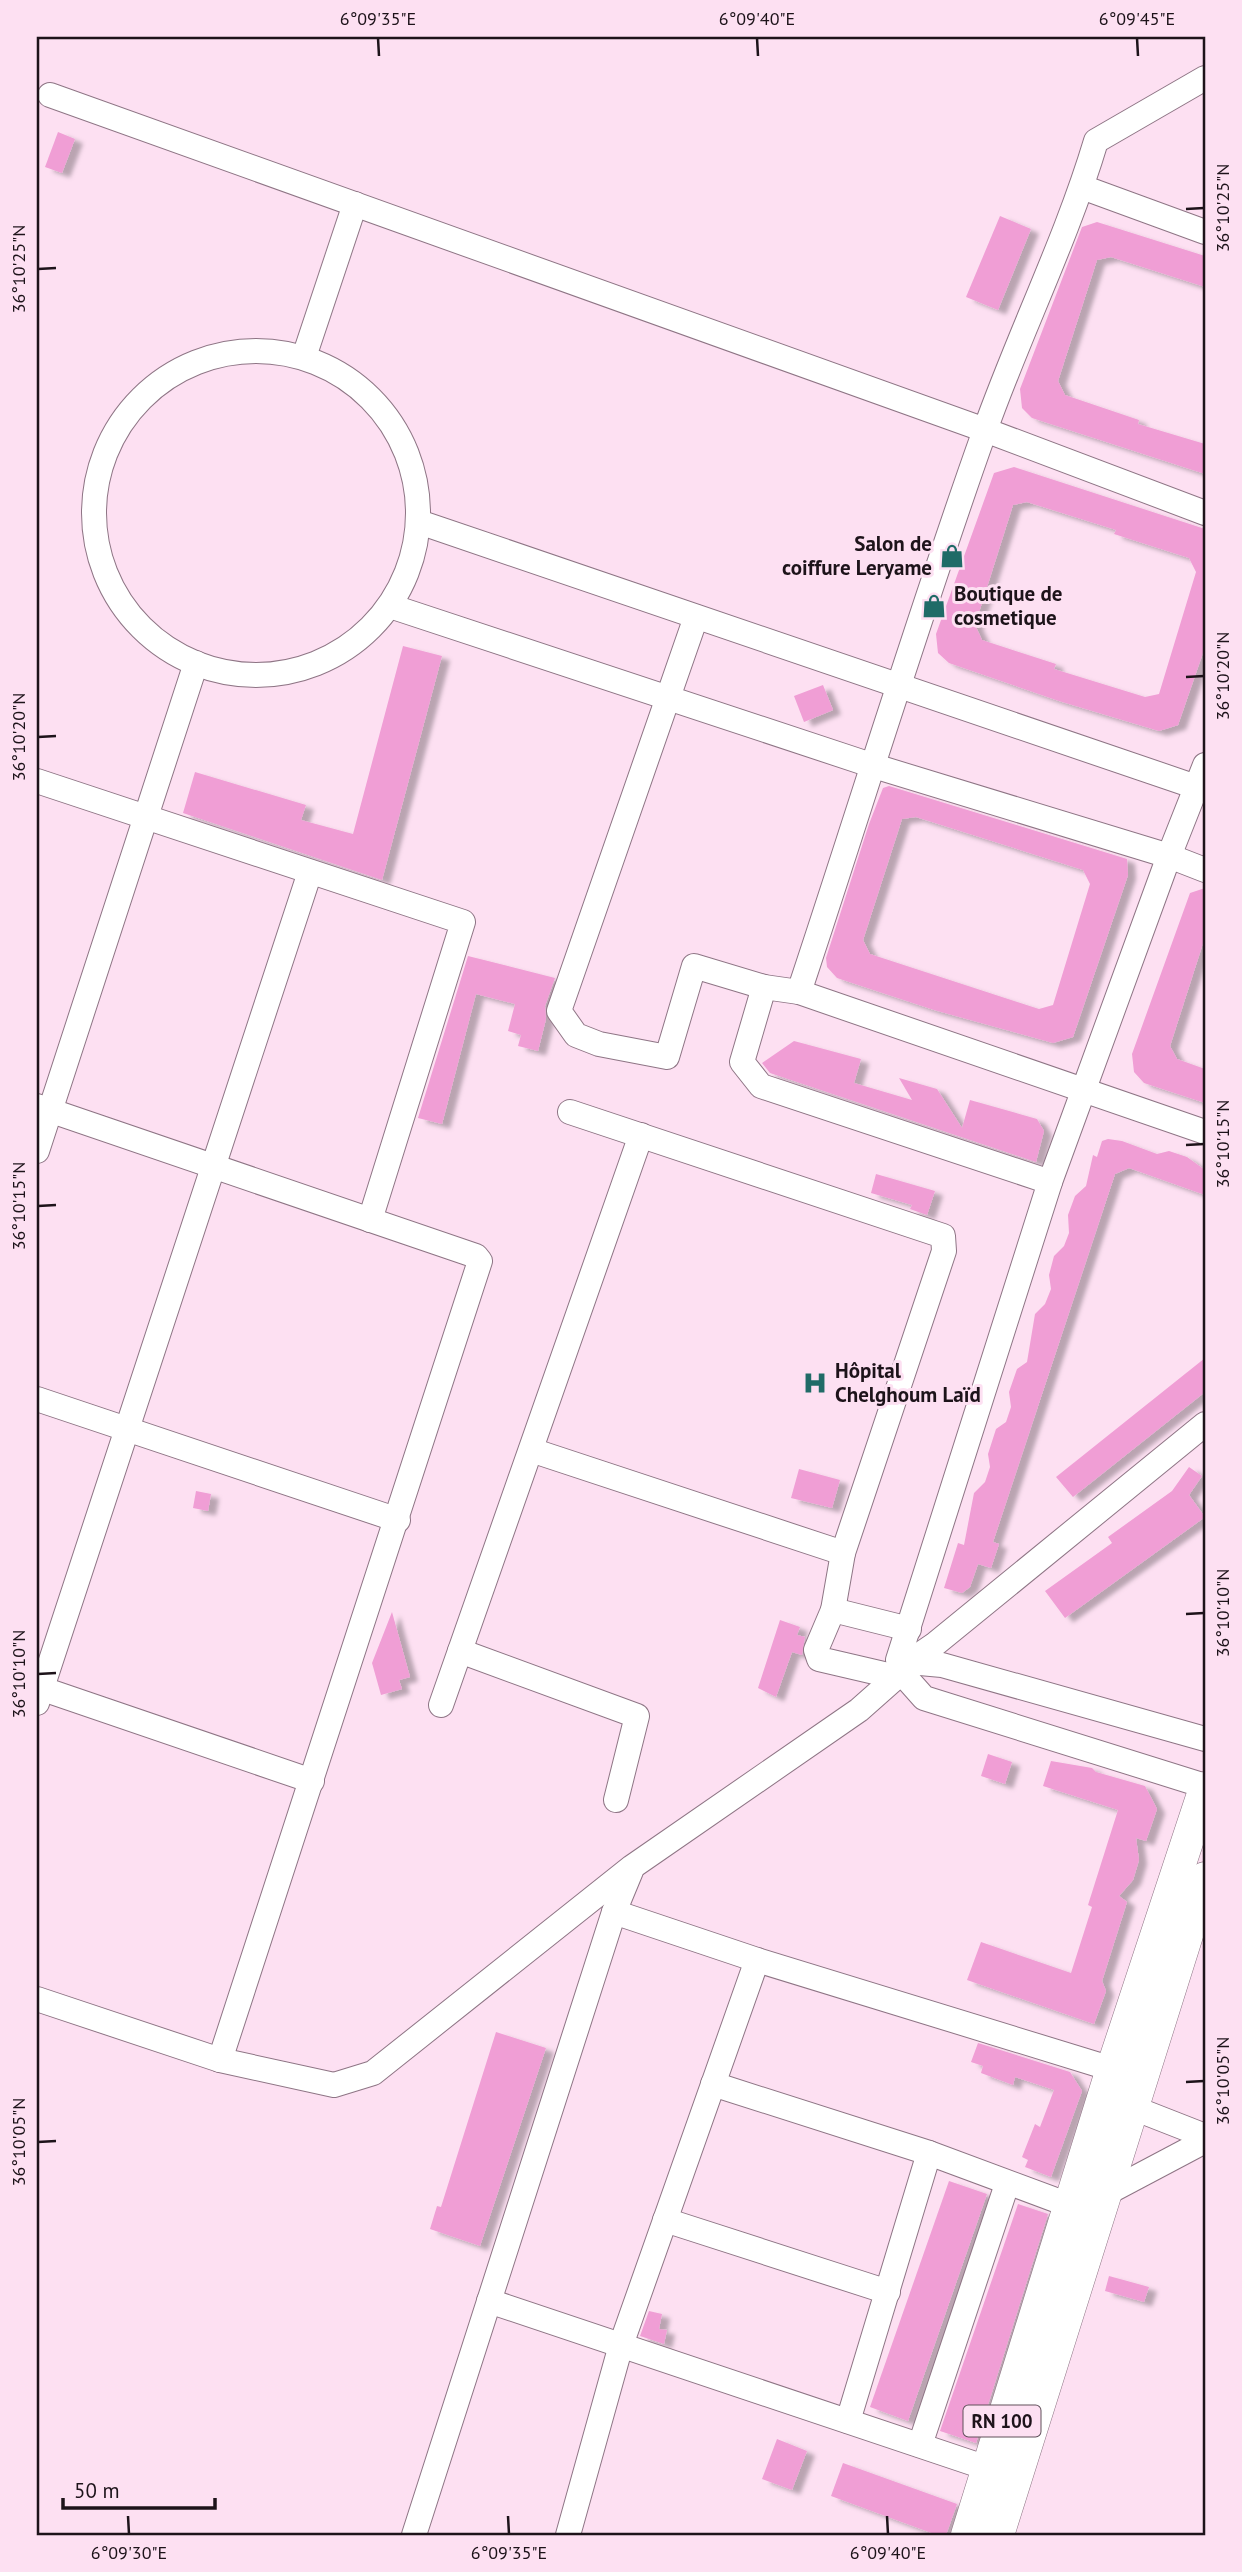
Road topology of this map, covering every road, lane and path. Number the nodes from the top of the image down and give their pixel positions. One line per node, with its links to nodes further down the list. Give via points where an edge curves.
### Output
1 (1205, 78): 3 (street, via 1096,141)
2 (50, 95): 4 (street)
3 (1082, 187): 5 (street); 7 (street)
4 (355, 204): 6 (street); 7 (street)
5 (1205, 232)
6 (304, 358): 9 (street, via 333,369 381,408 411,461); 12 (street, via 269,351 199,360 140,399 118,426 102,461 94,498 94,528 110,584 146,632)
7 (985, 430): 8 (street); 13 (street)
8 (1205, 513)
9 (419, 522): 10 (street, via 410,566); 11 (street)
10 (390, 606): 12 (street, via 366,633 336,654 303,668 267,675 231,673); 14 (street)
11 (696, 617): 13 (street); 14 (street)
12 (196, 663): 18 (street)
13 (898, 685): 15 (street); 16 (street)
14 (667, 695): 15 (street); 22 (street, via 559,1011 576,1035 598,1044 667,1057 694,966)
15 (874, 766): 19 (street); 23 (street)
16 (1203, 780): 19 (street)
17 (37, 781): 18 (street)
18 (147, 817): 21 (street); 25 (street)
19 (1169, 856): 20 (street); 24 (street)
20 (1205, 870)
21 (310, 872): 30 (street); 32 (street, via 463,922)
22 (764, 987): 23 (street); 31 (street, via 742,1062 761,1086)
23 (799, 992): 24 (street)
24 (1085, 1092): 27 (street); 31 (street)
25 (43, 1109): 29 (street); 30 (street)
26 (570, 1112): 28 (street)
27 (1205, 1132)
28 (640, 1135): 36 (street); 38 (street, via 943,1236 944,1251)
29 (37, 1151)
30 (213, 1167): 32 (street); 35 (street)
31 (1050, 1182): 39 (street)
32 (370, 1220): 37 (street, via 480,1261)
33 (37, 1399): 35 (street)
34 (1205, 1424): 43 (street)
35 (127, 1429): 37 (street); 45 (street)
36 (531, 1450): 38 (street); 42 (street)
37 (398, 1520): 49 (street)
38 (843, 1553): 40 (street)
39 (918, 1602): 41 (street); 43 (street)
40 (833, 1610): 41 (street); 44 (street, via 816,1650 819,1658)
41 (909, 1629): 44 (street)
42 (460, 1651): 46 (street); 51 (street, via 637,1716)
43 (938, 1655): 44 (street); 48 (street)
44 (904, 1676): 47 (street); 47 (street, via 900,1694); 50 (street)
45 (38, 1693): 49 (street)
46 (441, 1705)
47 (859, 1710): 52 (street)
48 (1205, 1740)
49 (312, 1781): 57 (street)
50 (1205, 1787): 58 (main road)
51 (616, 1800)
52 (632, 1867): 54 (street); 57 (street, via 373,2073 334,2085)
53 (1205, 1878): 60 (main road)
54 (614, 1912): 55 (street); 68 (street)
55 (757, 1960): 58 (street); 59 (street)
56 (37, 1998): 57 (street)
57 (220, 2060)
58 (1112, 2068): 60 (street); 65 (main road)
59 (713, 2084): 62 (street); 66 (street)
60 (1131, 2107): 61 (street); 64 (main road)
61 (1205, 2139): 64 (street)
62 (929, 2153): 63 (street); 67 (street)
63 (1006, 2184): 65 (street); 71 (street)
64 (1103, 2195): 76 (main road)
65 (1069, 2205): 72 (main road, RN 100)
66 (665, 2220): 67 (street); 69 (street)
67 (888, 2292): 70 (street)
68 (489, 2301): 69 (street); 73 (street)
69 (621, 2345): 70 (street); 74 (street)
70 (848, 2421): 71 (street)
71 (920, 2445): 72 (street)
72 (987, 2468): 75 (main road, RN 100)
73 (414, 2535)
74 (568, 2535)
75 (967, 2535)
76 (998, 2535)

